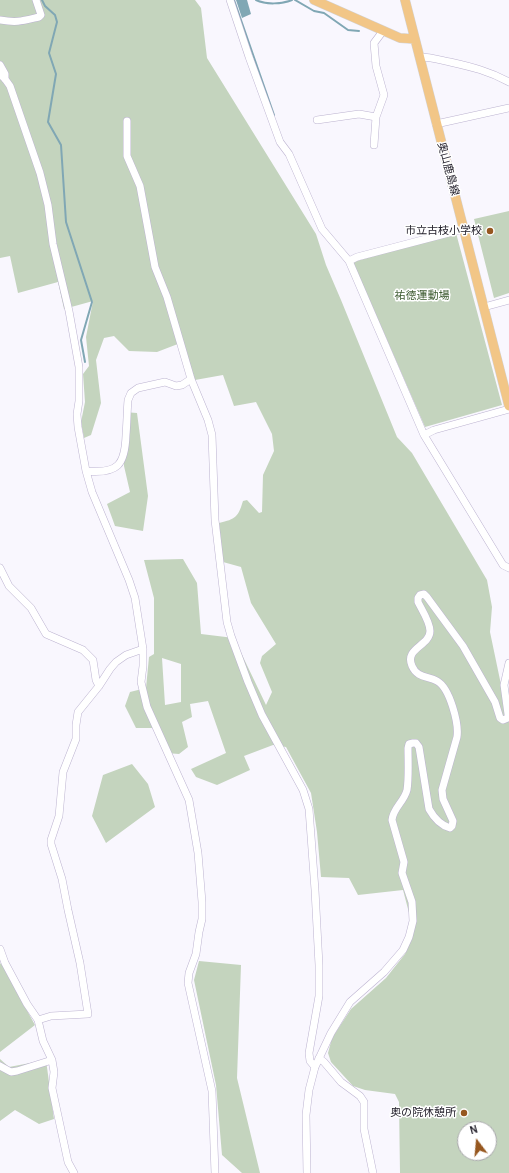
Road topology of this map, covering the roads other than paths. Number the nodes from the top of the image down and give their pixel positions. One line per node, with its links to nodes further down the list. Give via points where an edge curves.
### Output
1 (36, 0): 5 (street, via 41,15 39,17 20,22)
2 (230, 0): 19 (street, via 280,142 322,229)
3 (314, 0): 6 (main road)
4 (405, 0): 7 (main road, 奥山鹿島線)
5 (0, 20)
6 (383, 31): 7 (main road, via 400,38); 13 (street, via 374,43 376,66 384,95)
7 (415, 39): 8 (main road, 奥山鹿島線)
8 (420, 57): 11 (street, via 478,68); 16 (main road, 奥山鹿島線)
9 (0, 65): 10 (street, via 5,74)
10 (3, 77): 25 (street, via 10,86 40,173 48,205 52,244 78,355 77,414)
11 (509, 82)
12 (509, 108): 16 (street)
13 (376, 117): 14 (street, via 359,114); 17 (street)
14 (317, 120)
15 (127, 121): 22 (street, via 127,156 140,186 155,267 167,297)
16 (436, 124): 18 (main road, 奥山鹿島線)
17 (374, 145)
18 (464, 229): 19 (street); 21 (main road, 奥山鹿島線)
19 (349, 260): 24 (street)
20 (509, 300): 21 (street)
21 (484, 307): 23 (main road, 奥山鹿島線)
22 (191, 378): 25 (street, via 182,385 176,386 165,382 138,388 131,393 128,400 125,451 122,461 114,468 101,472); 36 (street, via 212,435 215,520 230,636 262,715 303,790 309,809 319,965 318,996 309,1053 310,1061)
23 (509, 407): 24 (street)
24 (424, 435): 27 (street, via 503,565)
25 (86, 471): 28 (street, via 92,492 129,580 139,618)
26 (0, 568): 30 (street, via 9,586 31,608 46,634 83,650 93,660)
27 (509, 568)
28 (143, 649): 30 (street, via 116,662); 38 (street, via 141,682 147,707 189,800 198,853 202,919 188,982 212,1091)
29 (509, 663): 33 (street, via 504,685 508,718 503,720 463,646 427,597 424,594 420,595 418,602 430,627 430,633 410,657 411,665 416,672 438,681 445,688 458,729 442,790 443,799 453,821 452,826 444,826 429,809 419,747 416,743 409,744 407,790 392,814 392,820 404,862 402,874 412,902 413,921 409,937 403,950 384,972 350,1002)
30 (99, 686): 32 (street, via 78,712 76,739 64,772 60,816 51,840 80,963 88,1014 52,1016)
31 (0, 949): 32 (street, via 5,963)
32 (38, 1020): 34 (street, via 43,1041)
33 (319, 1058): 36 (street); 40 (street, via 364,1102 364,1129)
34 (52, 1060): 35 (street, via 11,1072); 37 (street, via 52,1088 68,1162)
35 (0, 1066)
36 (315, 1067): 39 (street, via 306,1115)
37 (74, 1173)
38 (215, 1173)
39 (307, 1173)
40 (373, 1173)

